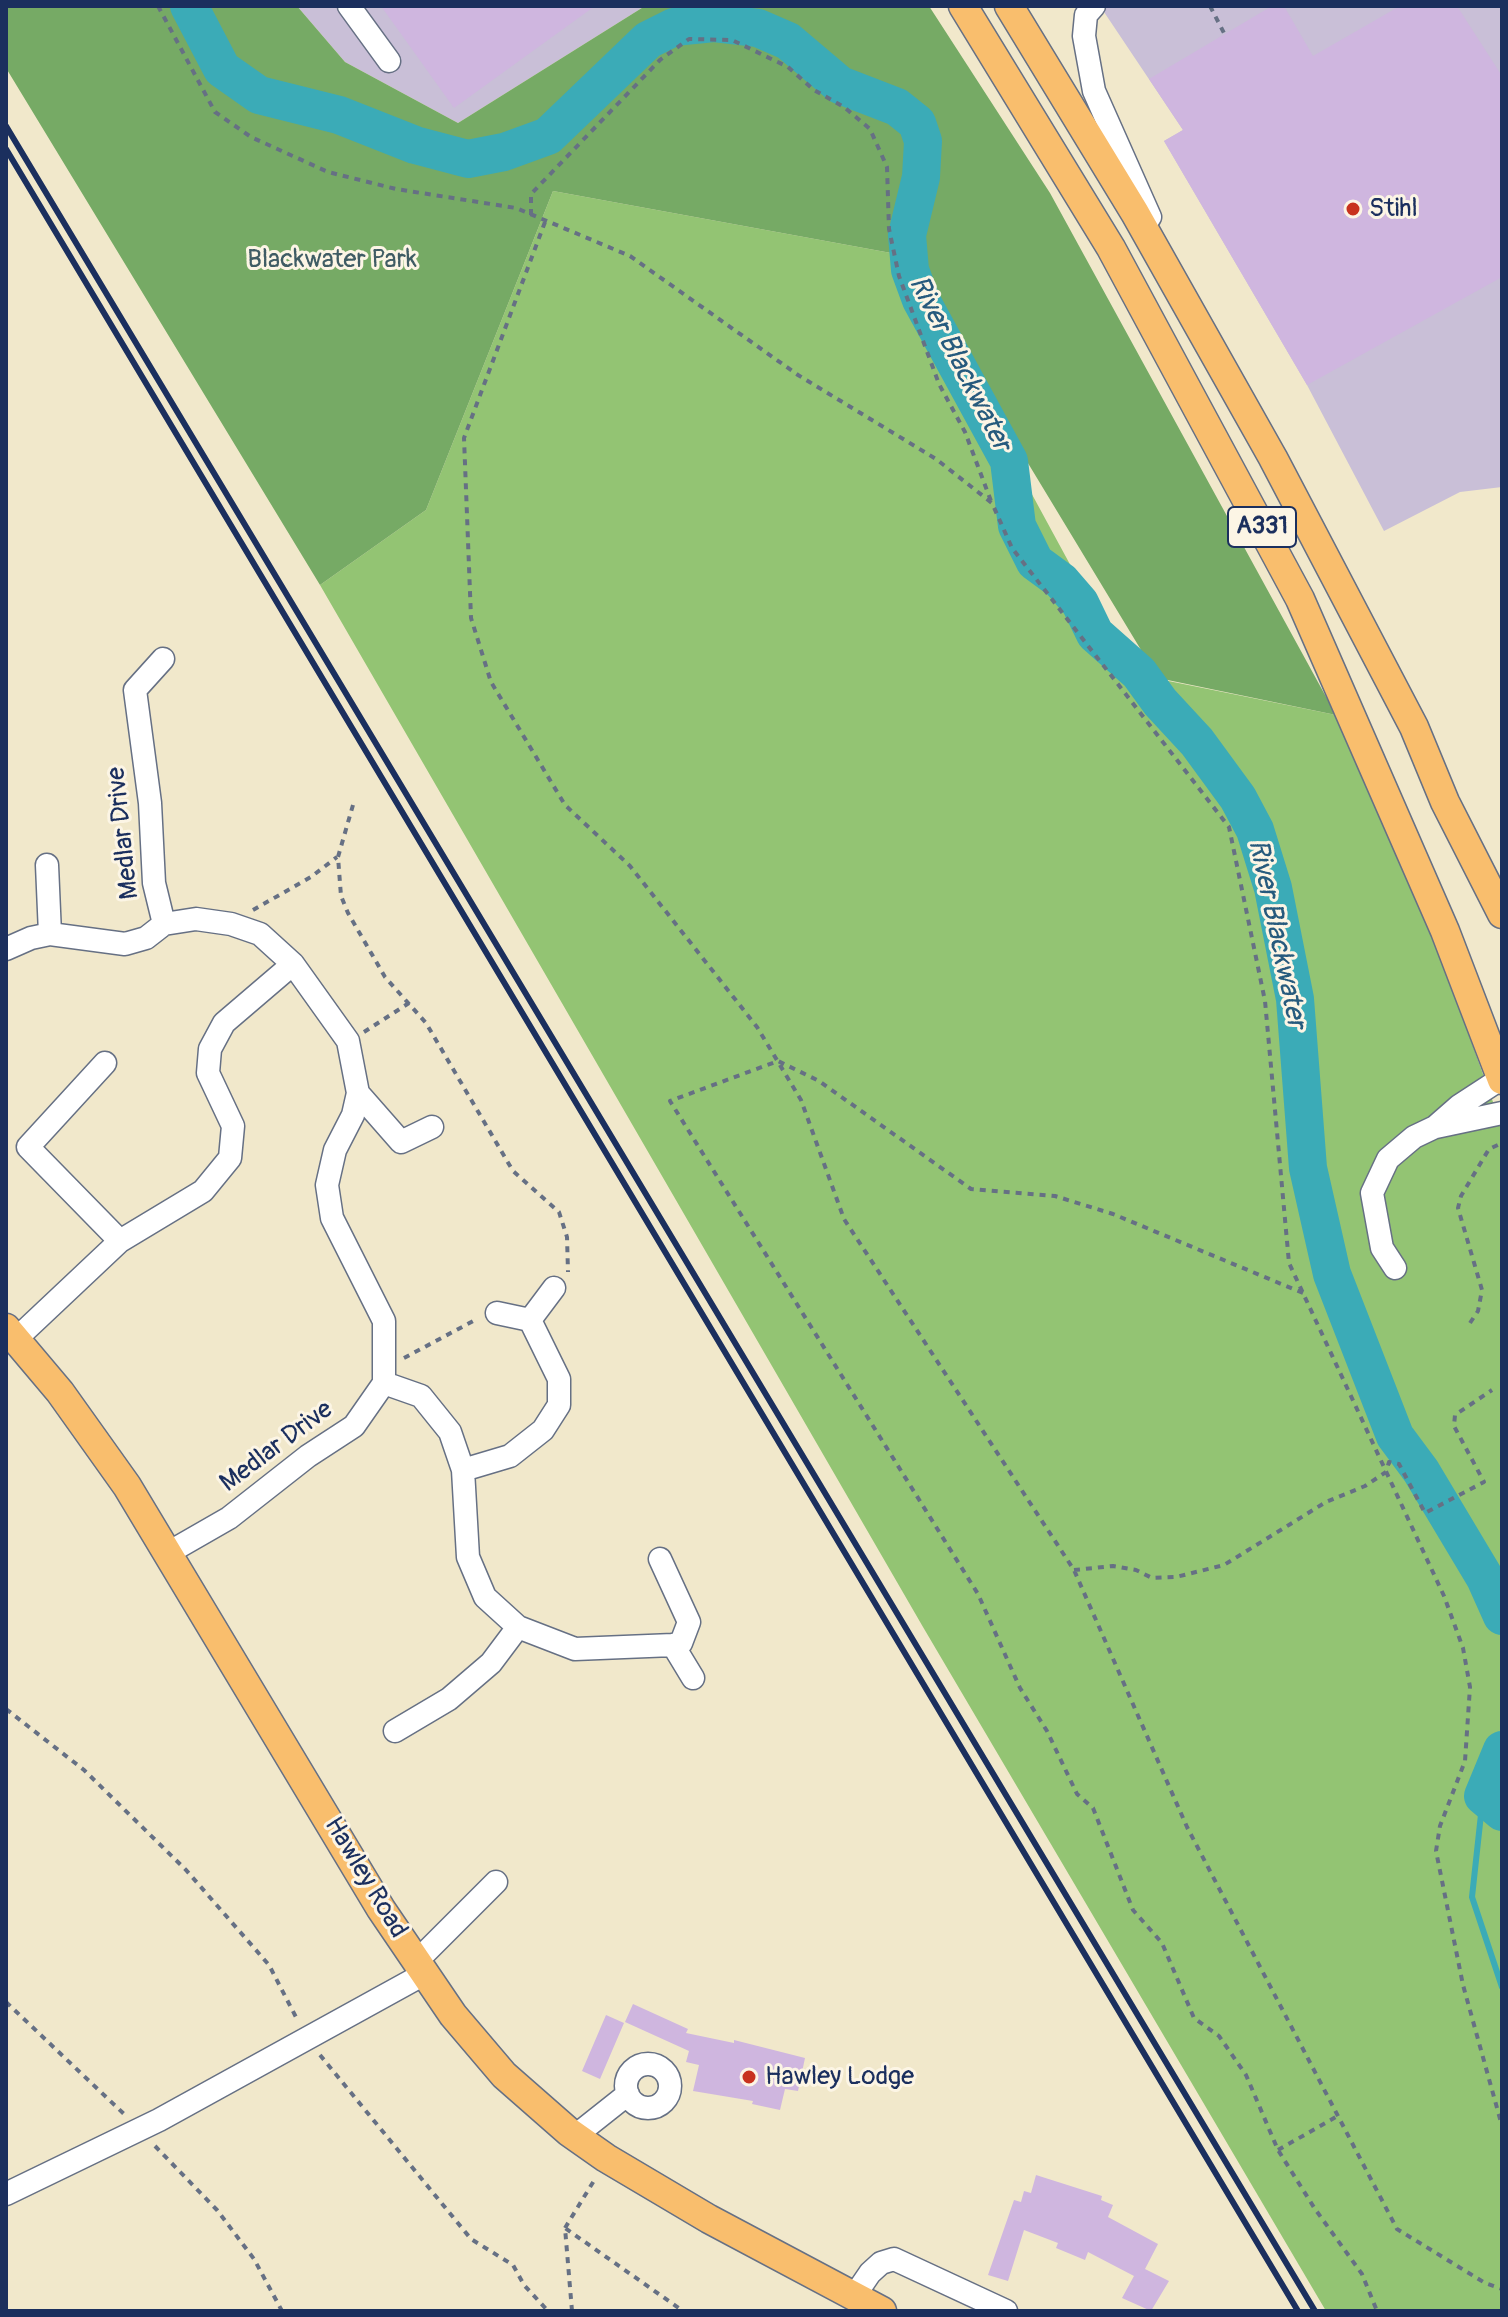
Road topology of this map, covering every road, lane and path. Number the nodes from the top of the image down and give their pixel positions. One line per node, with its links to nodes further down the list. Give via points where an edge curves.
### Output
1 (158, 6): 9 (path, via 215,112 251,137 328,172)
2 (349, 6): 8 (street)
3 (963, 6): 29 (main road, A331, via 1111,248 1300,599 1427,887)
4 (1009, 6): 11 (main road, A331)
5 (1094, 6): 11 (street, via 1086,15 1084,36 1094,91)
6 (1210, 6): 7 (path)
7 (1224, 33)
8 (389, 61)
9 (531, 215): 10 (path); 12 (path, via 531,194 660,60 689,39 732,40 788,67 870,129 887,167 889,229 899,276)
10 (545, 222): 12 (path, via 630,256 798,375 936,459); 27 (path, via 464,438 471,618 478,648 491,682 565,805 630,866)
11 (1199, 323): 17 (main road, A331, via 1414,727 1445,802)
12 (992, 503): 38 (path, via 1012,548 1229,827 1265,1001 1289,1263)
13 (163, 659): 20 (street, Medlar Drive, via 135,690 154,883)
14 (353, 805): 15 (path)
15 (338, 857): 21 (path); 25 (path, via 348,913 368,953)
16 (47, 865): 22 (street)
17 (1483, 872): 18 (street); 19 (main road, A331)
18 (1502, 900)
19 (1502, 914)
20 (164, 924): 21 (street, Medlar Drive, via 196,919); 22 (street, Medlar Drive, via 146,938 125,944)
21 (231, 924): 24 (street, Medlar Drive, via 260,934)
22 (50, 934): 23 (street, Medlar Drive)
23 (6, 949)
24 (293, 964): 26 (street, Medlar Drive); 35 (street, via 224,1023 210,1049 208,1073 233,1126 230,1158 203,1191)
25 (409, 1003): 26 (path); 37 (path, via 513,1171 559,1212 570,1268 563,1285)
26 (348, 1041): 30 (street, Medlar Drive)
27 (778, 1061): 38 (path, via 819,1081 971,1189 1055,1196); 49 (path, via 801,1100 844,1219); 64 (path, via 670,1101 978,1594 1020,1688 1077,1794 1093,1808 1133,1910 1162,1943 1194,2018 1219,2036 1246,2075)
28 (105, 1063): 35 (street, via 28,1147)
29 (1502, 1079): 33 (street)
30 (358, 1093): 32 (street, via 401,1142); 43 (street, Medlar Drive, via 327,1185 332,1218 384,1321)
31 (1502, 1113): 33 (street)
32 (432, 1127)
33 (1435, 1127): 36 (street, via 1388,1159 1372,1193 1382,1248)
34 (1502, 1143): 41 (path, via 1489,1149 1458,1208 1482,1290)
35 (120, 1241): 42 (street)
36 (1395, 1268)
37 (554, 1288): 40 (street)
38 (1303, 1293): 46 (path)
39 (497, 1313): 40 (street); 43 (path, via 469,1322)
40 (530, 1320): 45 (street, via 559,1379 559,1405 543,1430 510,1456)
41 (1470, 1323)
42 (11, 1333): 47 (main road, Hawley Road, via 99,1445)
43 (386, 1374): 45 (street, via 421,1396 450,1432); 47 (street, Medlar Drive, via 354,1426 229,1518)
44 (1492, 1390): 46 (path, via 1455,1415 1454,1426 1484,1482 1425,1513 1399,1464 1389,1462)
45 (463, 1470): 50 (street, via 468,1557 485,1597)
46 (1386, 1472): 49 (path, via 1224,1565 1152,1578 1113,1566); 61 (path, via 1444,1596 1470,1687 1465,1761 1436,1851 1463,1985)
47 (168, 1553): 56 (main road, Hawley Road)
48 (660, 1559): 51 (street, via 689,1622 681,1643)
49 (1074, 1570): 60 (path, via 1187,1827)
50 (518, 1627): 51 (street, via 575,1649); 54 (street, via 491,1663 449,1699)
51 (673, 1645): 52 (street)
52 (693, 1678)
53 (6, 1709): 58 (path, via 84,1770 186,1870 269,1965)
54 (395, 1731)
55 (496, 1882): 56 (street)
56 (420, 1968): 58 (street); 63 (main road, Hawley Road, via 504,2075)
57 (6, 2002): 62 (path)
58 (306, 2038): 62 (street); 71 (path, via 471,2239 513,2265)
59 (628, 2094): 63 (street)
60 (1336, 2117): 64 (path); 68 (path, via 1397,2229)
61 (1502, 2126)
62 (139, 2129): 66 (street); 70 (path, via 217,2210 254,2259)
63 (575, 2136): 65 (main road, Hawley Road)
64 (1278, 2150): 76 (path, via 1362,2274)
65 (606, 2158): 67 (path); 69 (main road, Hawley Road)
66 (6, 2194)
67 (565, 2228): 72 (path); 73 (path)
68 (1502, 2289)
69 (855, 2295): 74 (main road, Hawley Road); 75 (street, via 870,2273 894,2259)
70 (282, 2311)
71 (548, 2311)
72 (572, 2311)
73 (683, 2311)
74 (882, 2311)
75 (1006, 2311)
76 (1377, 2311)

